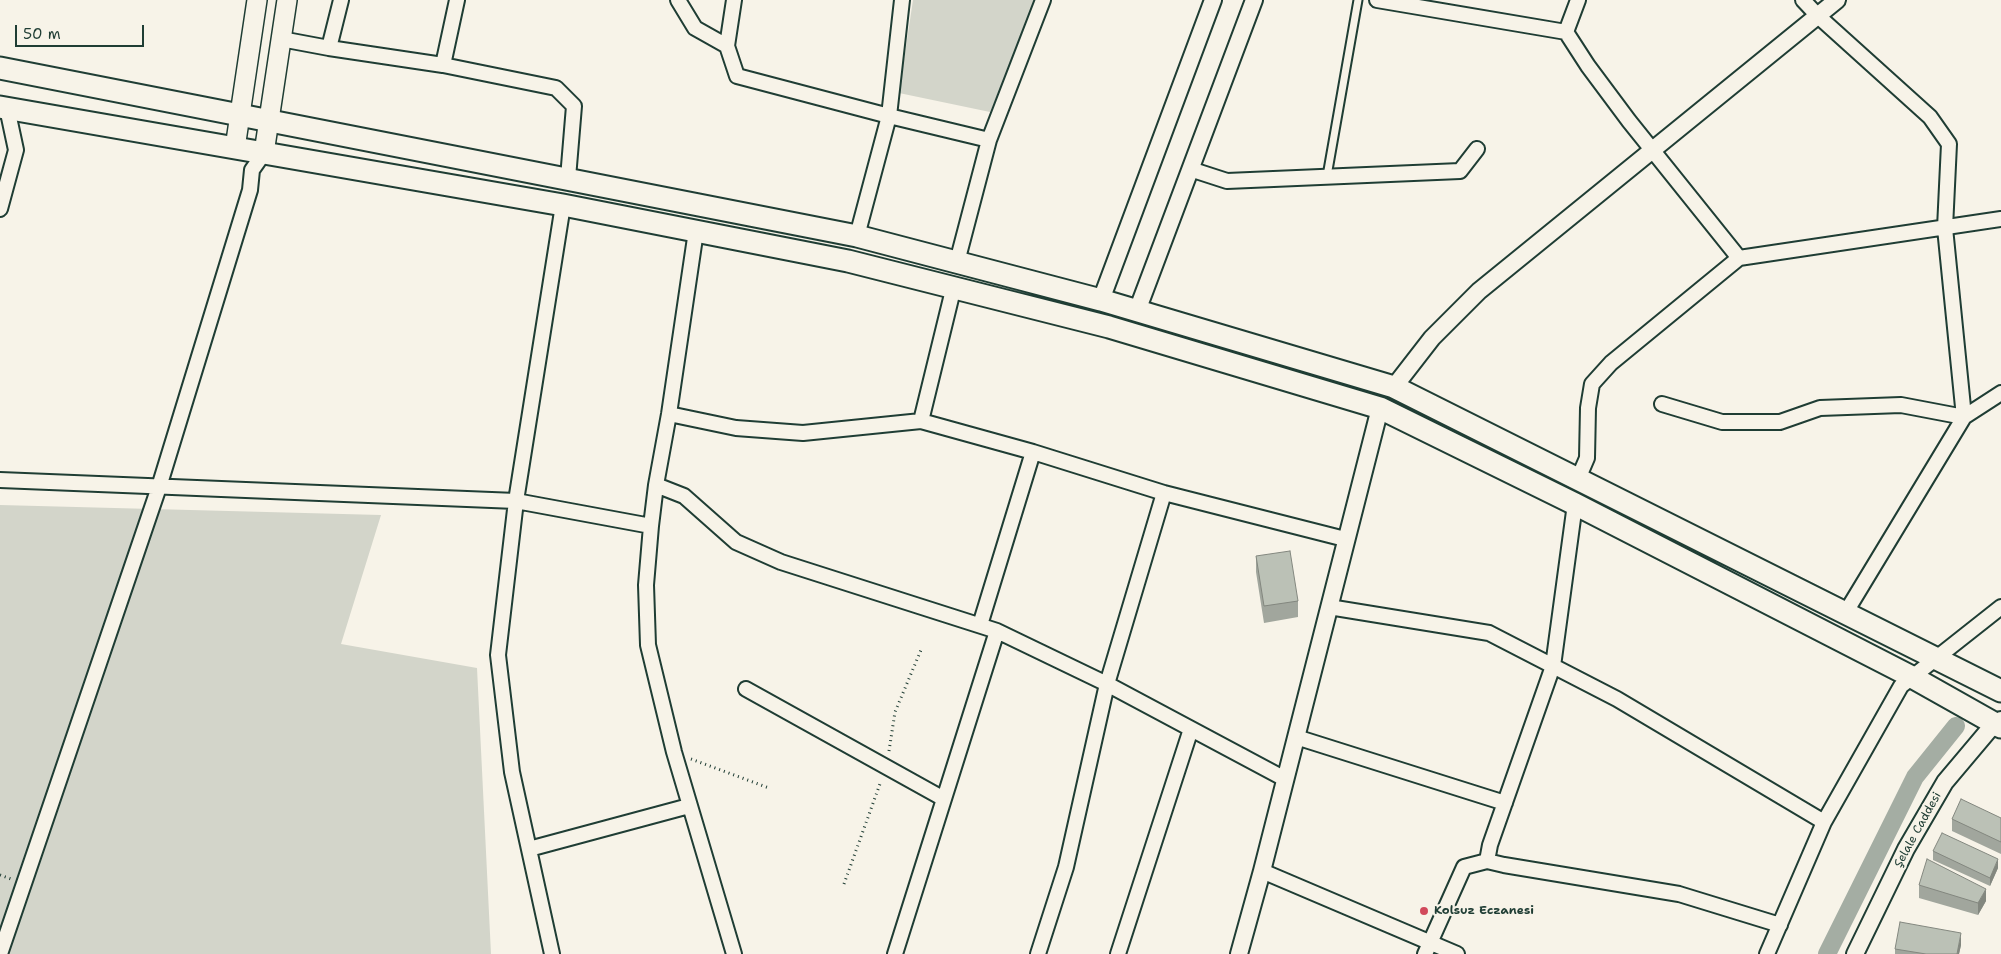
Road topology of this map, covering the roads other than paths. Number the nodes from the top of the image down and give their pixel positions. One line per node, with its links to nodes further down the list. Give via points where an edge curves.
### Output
1 (257, 0): 24 (main road)
2 (287, 0): 18 (main road)
3 (341, 0): 20 (street)
4 (457, 0): 21 (street)
5 (678, 0): 19 (street, via 695,28)
6 (734, 0): 19 (street)
7 (902, 0): 25 (street)
8 (1043, 0): 27 (street)
9 (1213, 0): 45 (street)
10 (1254, 0): 32 (street)
11 (1358, 0): 34 (lane)
12 (1377, 0): 17 (street)
13 (1578, 0): 17 (street)
14 (1803, 0): 16 (street)
15 (1838, 0): 16 (street)
16 (1818, 16): 30 (street); 39 (street, via 1930,116 1949,144)
17 (1566, 32): 30 (street)
18 (281, 39): 20 (street); 26 (main road)
19 (727, 46): 25 (street, via 737,76)
20 (329, 48): 21 (street)
21 (443, 65): 35 (street, via 556,88 574,106)
22 (0, 68): 24 (main road)
23 (3, 109): 28 (main road); 37 (street, via 16,150)
24 (241, 114): 26 (main road); 28 (main road)
25 (889, 116): 27 (street); 41 (street)
26 (269, 119): 31 (main road); 35 (main road)
27 (989, 140): 43 (street)
28 (235, 148): 31 (main road); 33 (street)
29 (1477, 149): 34 (street, via 1460,171)
30 (1652, 150): 42 (street); 47 (street, via 1479,290 1432,338)
31 (264, 153): 33 (street); 36 (main road)
32 (1190, 169): 34 (street, via 1227,180); 46 (street)
33 (252, 170): 58 (street, via 250,190)
34 (1327, 176)
35 (568, 178): 41 (main road)
36 (563, 205): 40 (main road); 60 (street)
37 (0, 209)
38 (2001, 220): 39 (street)
39 (1945, 228): 42 (street); 52 (street)
40 (696, 231): 44 (main road); 51 (street)
41 (858, 236): 43 (main road)
42 (1739, 258): 55 (street, via 1611,363 1592,384 1587,458)
43 (956, 262): 45 (main road)
44 (954, 286): 50 (main road, via 1109,327); 53 (street)
45 (1101, 300): 46 (main road)
46 (1137, 311): 47 (main road)
47 (1394, 387): 50 (main road); 55 (main road)
48 (2001, 393): 52 (street)
49 (1662, 404): 52 (street, via 1722,422 1780,422 1820,408 1901,405)
50 (1380, 408): 61 (main road); 63 (street)
51 (669, 414): 53 (street, via 736,428 803,433); 57 (street)
52 (1964, 417): 66 (street)
53 (921, 421): 54 (street)
54 (1033, 452): 59 (street); 67 (street)
55 (1578, 479): 66 (main road)
56 (0, 480): 58 (street)
57 (656, 485): 62 (street); 67 (street, via 684,496 736,542 781,562)
58 (158, 487): 60 (street); 88 (street)
59 (1164, 493): 63 (street); 72 (street)
60 (516, 501): 62 (street); 83 (street, via 498,655 512,772)
61 (1576, 504): 70 (street); 71 (main road)
62 (651, 526): 81 (street, via 646,585 648,645)
63 (1345, 539): 65 (street)
64 (2001, 606): 69 (street)
65 (1328, 607): 70 (street, via 1488,633); 77 (street)
66 (1846, 612): 69 (main road)
67 (980, 625): 68 (street)
68 (997, 631): 72 (street); 79 (street)
69 (1936, 659): 71 (street); 74 (main road)
70 (1553, 666): 80 (street); 82 (street, via 1617,699)
71 (1912, 677): 75 (main road); 82 (street, via 1901,686)
72 (1107, 684): 76 (street); 92 (street, via 1066,868)
73 (746, 689): 79 (street)
74 (2001, 691)
75 (1999, 724): 97 (street, Şelale Caddesi, via 1988,731 1945,782 1906,849)
76 (1191, 729): 78 (street); 93 (street)
77 (1296, 738): 78 (street); 80 (street)
78 (1285, 779): 85 (street)
79 (944, 799): 91 (street)
80 (1505, 803): 84 (street)
81 (690, 806): 83 (street); 90 (street)
82 (1824, 822): 86 (street)
83 (529, 849): 89 (street)
84 (1487, 861): 86 (street, via 1679,894); 87 (street, via 1464,867)
85 (1262, 871): 87 (street); 94 (street)
86 (1780, 925): 96 (street)
87 (1428, 948): 95 (street)
88 (0, 954)
89 (552, 954)
90 (734, 954)
91 (895, 954)
92 (1038, 954)
93 (1118, 954)
94 (1239, 954)
95 (1457, 954)
96 (1766, 954)
97 (1855, 954)

